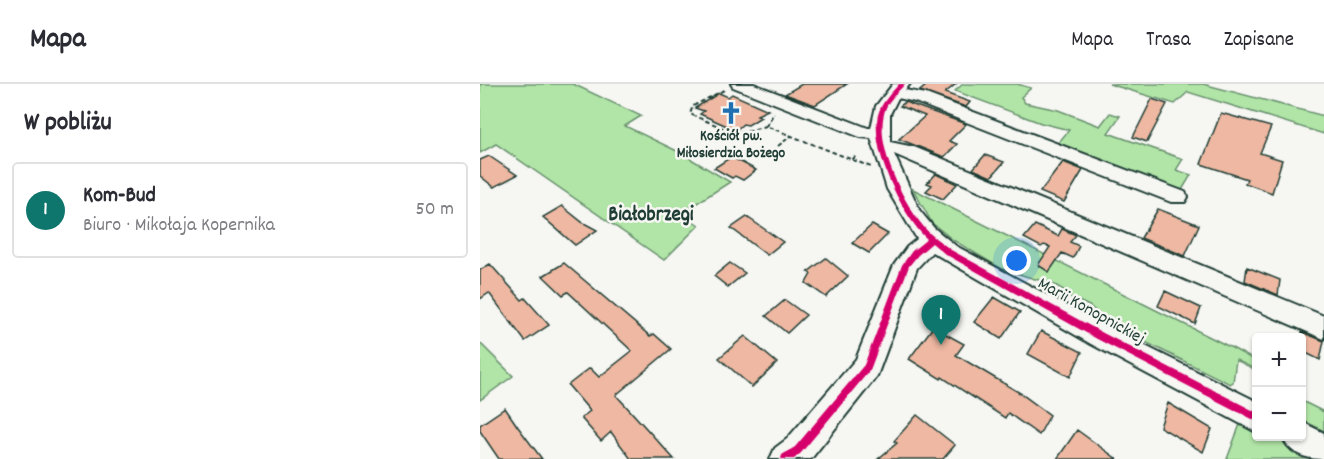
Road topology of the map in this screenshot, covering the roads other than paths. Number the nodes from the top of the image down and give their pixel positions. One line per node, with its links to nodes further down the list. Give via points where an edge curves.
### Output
1 (784, 84): 4 (street)
2 (734, 87): 4 (street)
3 (902, 89): 5 (street, via 885,104); 6 (street)
4 (770, 102): 5 (street)
5 (880, 140): 7 (street, Marii Konopnickiej, via 907,206); 8 (street)
6 (1178, 197)
7 (932, 239): 9 (street, Marii Konopnickiej, via 948,252 1100,336); 12 (street, via 915,253 899,282 867,366 798,450)
8 (1324, 328)
9 (1252, 414)
10 (1306, 441): 11 (street)
11 (1324, 450)
12 (786, 459)

